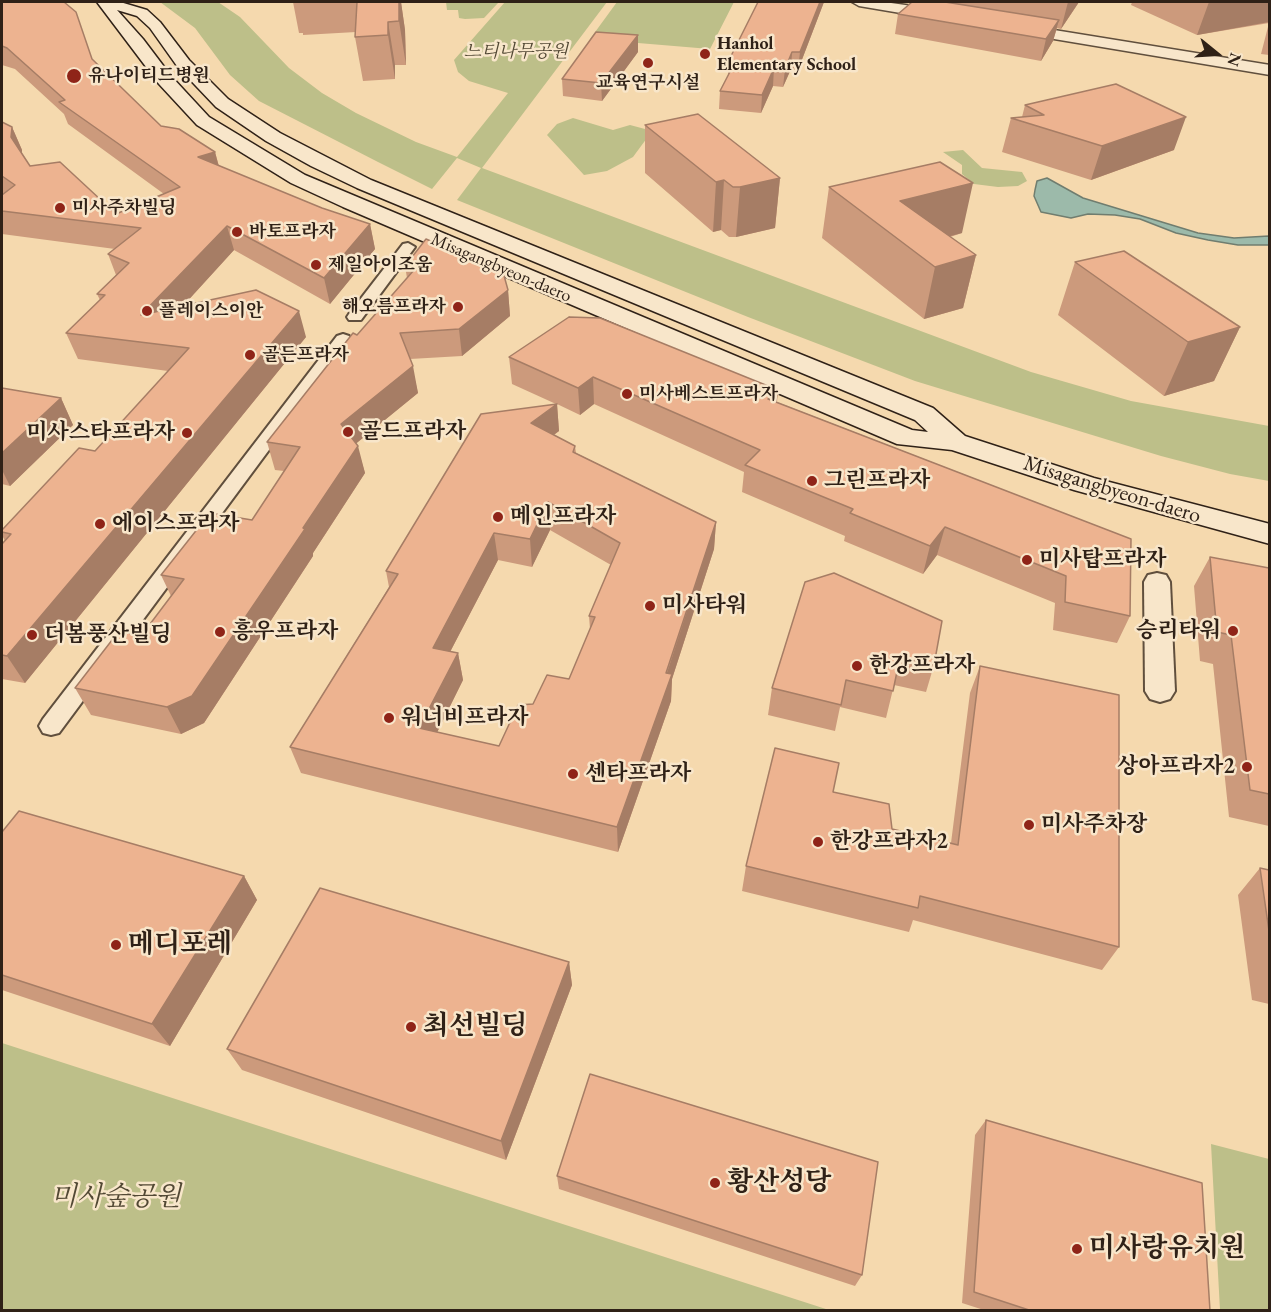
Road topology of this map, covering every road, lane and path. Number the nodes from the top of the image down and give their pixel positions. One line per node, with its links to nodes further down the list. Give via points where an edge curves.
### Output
1 (105, 2): 9 (main road, Misagangbyeon-daero, via 177,95 203,121 298,179 577,301 907,438 956,442 1084,483)
2 (859, 2): 3 (main road)
3 (965, 19)
4 (996, 25): 5 (main road)
5 (1269, 70)
6 (408, 247): 7 (street)
7 (355, 317)
8 (343, 339): 12 (street)
9 (1269, 534)
10 (1157, 582): 11 (street)
11 (1160, 691)
12 (51, 726)

